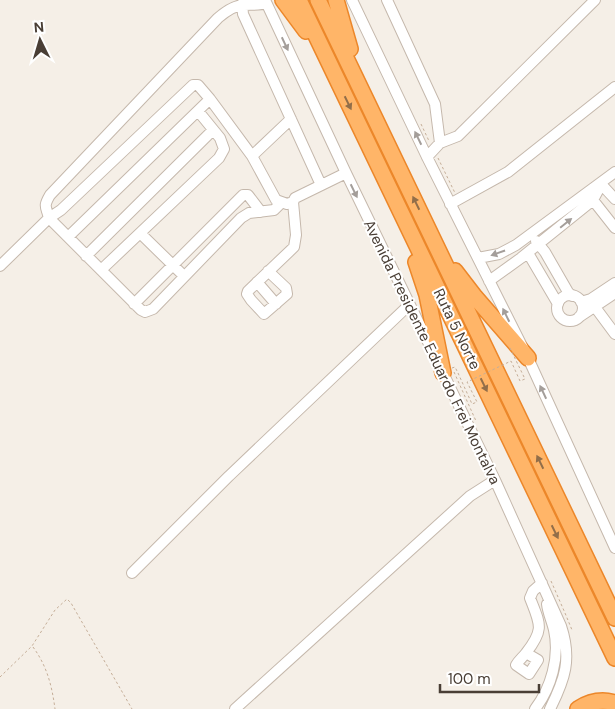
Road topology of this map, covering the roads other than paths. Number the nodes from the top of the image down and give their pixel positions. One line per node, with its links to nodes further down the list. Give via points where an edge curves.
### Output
1 (252, 0): 10 (street)
2 (283, 0): 11 (highway)
3 (299, 0): 11 (highway, Ruta 5 Norte)
4 (318, 0): 12 (highway, Ruta 5 Norte)
5 (336, 0): 12 (highway)
6 (352, 0): 20 (street, one-way to 6)
7 (387, 0): 18 (street, via 435,104)
8 (595, 0): 18 (street, via 458,136)
9 (265, 2): 10 (street, via 260,5); 22 (street, Avenida Presidente Eduardo Frei Montalva, one-way to 22)
10 (242, 4): 16 (street, via 243,14); 32 (street, via 218,18 50,195 45,208)
11 (329, 62): 31 (highway, Ruta 5 Norte, one-way to 31)
12 (358, 82): 38 (highway, Ruta 5 Norte, one-way to 12)
13 (615, 88): 29 (street, via 508,172)
14 (210, 99): 15 (street); 19 (street); 32 (street, via 198,85 193,84)
15 (198, 111): 17 (street); 36 (street)
16 (291, 119): 19 (street); 24 (street)
17 (214, 130): 34 (street, via 224,149 219,158); 40 (street)
18 (440, 143): 20 (street)
19 (252, 156): 28 (street, via 272,195)
20 (427, 157): 29 (street)
21 (615, 172): 23 (street)
22 (346, 173): 24 (street); 56 (street, Avenida Presidente Eduardo Frei Montalva, one-way to 56)
23 (601, 184): 25 (street); 26 (street)
24 (321, 185): 27 (street)
25 (590, 197): 33 (street); 35 (street); 37 (street, one-way to 25)
26 (615, 199)
27 (293, 202): 28 (street); 45 (street, via 294,247)
28 (281, 203): 30 (street, via 274,210)
29 (450, 204): 41 (street)
30 (261, 212): 42 (street, via 248,195 243,195); 46 (street, via 241,218)
31 (402, 215): 61 (highway, via 426,295); 69 (highway, Ruta 5 Norte, one-way to 69)
32 (49, 218): 36 (street); 43 (street)
33 (615, 228)
34 (140, 233): 42 (street); 44 (street)
35 (530, 235): 37 (street); 41 (street, one-way to 41, via 499,254)
36 (68, 237): 40 (street)
37 (539, 244): 39 (street); 50 (street)
38 (436, 246): 60 (highway); 66 (highway, Ruta 5 Norte, one-way to 38)
39 (528, 253): 47 (street); 55 (street)
40 (86, 256): 44 (street)
41 (478, 258): 47 (street)
42 (173, 265): 46 (street); 53 (street)
43 (0, 266)
44 (101, 270): 53 (street)
45 (268, 271): 48 (street); 54 (street, via 287,291)
46 (184, 276): 53 (street, via 150,311 140,310)
47 (489, 281): 60 (street, one-way to 47)
48 (257, 282): 54 (street); 54 (street, via 247,294 250,300 264,314)
49 (615, 283): 52 (street)
50 (572, 296): 52 (street); 55 (street, via 561,299)
51 (613, 298): 57 (street)
52 (581, 302): 58 (street, via 583,308)
53 (134, 304)
54 (276, 304)
55 (558, 304): 58 (street, via 562,319)
56 (409, 305): 61 (street, Avenida Presidente Eduardo Frei Montalva); 64 (street)
57 (595, 307): 58 (street); 59 (street)
58 (578, 318)
59 (615, 334)
60 (528, 358): 63 (street, one-way to 60)
61 (443, 373): 62 (street, Avenida Presidente Eduardo Frei Montalva)
62 (494, 480): 65 (street, Avenida Presidente Eduardo Frei Montalva); 71 (street, via 470,496)
63 (615, 548)
64 (132, 573)
65 (544, 588): 68 (street, via 534,591 530,598 540,630); 72 (street, via 555,632 556,655 548,688); 73 (street, Avenida Presidente Eduardo Frei Montalva, via 567,648 564,678)
66 (611, 606): 67 (highway, Ruta 5 Norte)
67 (615, 618)
68 (526, 653)
69 (615, 658)
70 (615, 703): 74 (highway, via 597,701)
71 (235, 709)
72 (535, 709)
73 (550, 709)
74 (578, 709)

